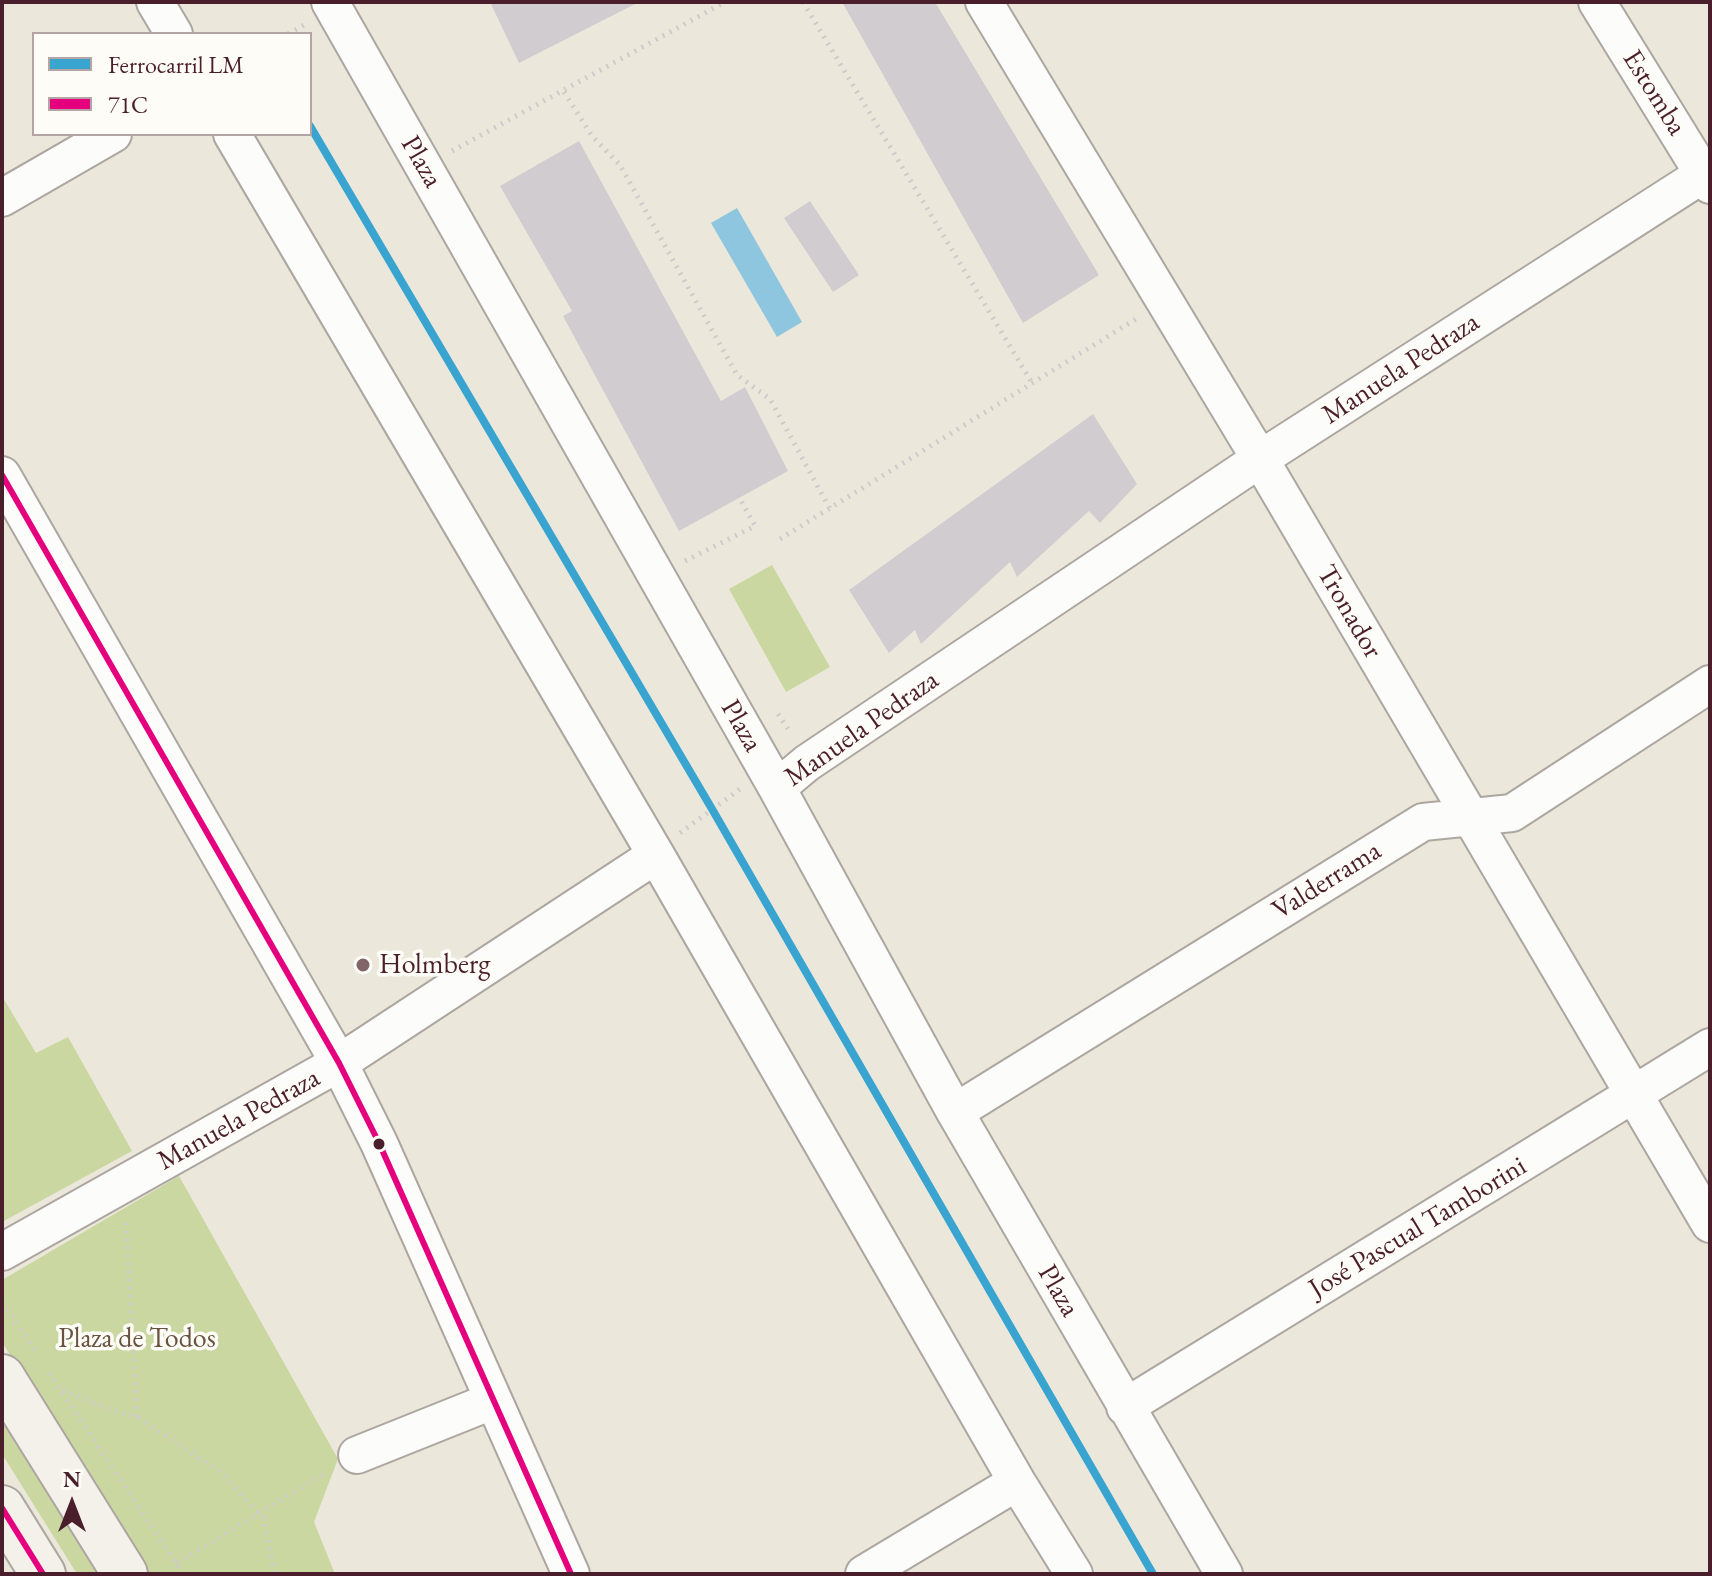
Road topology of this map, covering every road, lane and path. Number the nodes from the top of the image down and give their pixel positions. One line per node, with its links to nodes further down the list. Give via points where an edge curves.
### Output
1 (155, 2): 7 (street)
2 (725, 2): 8 (path)
3 (803, 2): 15 (path)
4 (984, 2): 14 (street, Tronador)
5 (1597, 2): 12 (street, Estomba)
6 (335, 4): 11 (street, Plaza)
7 (173, 32)
8 (564, 92): 11 (path); 19 (path, via 592,136 620,165 737,375 770,399)
9 (110, 136): 13 (street)
10 (233, 136): 27 (street)
11 (424, 168): 25 (street, Plaza)
12 (1708, 176): 16 (street, Manuela Pedraza)
13 (2, 198)
14 (1163, 302): 15 (path); 16 (street, Tronador)
15 (1032, 383): 19 (path)
16 (1260, 459): 24 (street, Manuela Pedraza); 26 (street, Tronador)
17 (2, 475): 29 (street)
18 (739, 497): 21 (path, via 755,526 683,561)
19 (830, 509): 20 (path)
20 (780, 539)
21 (691, 574)
22 (1710, 684): 26 (street, Valderrama, via 1512,813)
23 (775, 711): 24 (path)
24 (807, 763): 25 (street, Manuela Pedraza)
25 (777, 788): 27 (path, Manuela Pedraza, via 745,785); 31 (street, Plaza)
26 (1470, 818): 30 (street, Tronador); 31 (street, Valderrama, via 1423,822)
27 (656, 855): 29 (street, Manuela Pedraza); 42 (street)
28 (1710, 1047): 30 (street, José Pascual Tamborini)
29 (339, 1063): 32 (street, Manuela Pedraza); 38 (street)
30 (1635, 1095): 33 (street, Tronador); 39 (street, José Pascual Tamborini)
31 (955, 1112): 39 (street, Plaza)
32 (123, 1185): 34 (street, Manuela Pedraza); 40 (path)
33 (1710, 1224)
34 (2, 1252)
35 (2, 1302): 37 (path)
36 (2, 1377): 47 (main road)
37 (61, 1390): 40 (path); 45 (path)
38 (492, 1401): 41 (street); 50 (street)
39 (1125, 1407): 53 (street, Plaza)
40 (137, 1417): 44 (path, via 219,1471)
41 (357, 1455): 44 (path)
42 (1017, 1482): 51 (street); 52 (street)
43 (2, 1508): 46 (main road)
44 (258, 1512): 45 (path); 49 (path)
45 (177, 1563): 48 (path)
46 (43, 1574)
47 (125, 1574)
48 (183, 1574)
49 (275, 1574)
50 (571, 1574)
51 (864, 1574)
52 (1074, 1574)
53 (1224, 1574)

